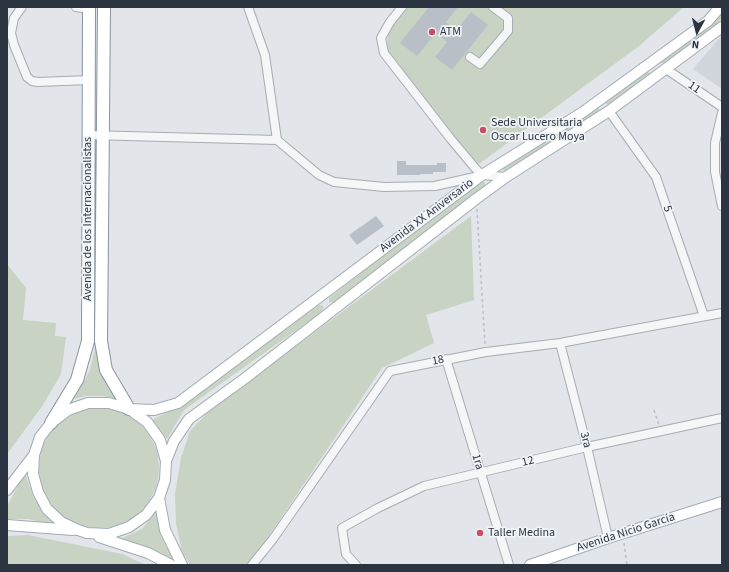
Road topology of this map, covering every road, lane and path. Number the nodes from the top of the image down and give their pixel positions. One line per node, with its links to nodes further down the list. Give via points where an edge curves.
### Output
1 (22, 7): 12 (street, via 14,18 11,33 27,77 38,82)
2 (76, 7): 8 (street)
3 (104, 7): 17 (highway, Avenida de los Internacionalistas)
4 (248, 7): 18 (street, via 266,55)
5 (402, 7): 19 (street, via 381,38 384,53)
6 (493, 7): 10 (street, via 508,18 508,31 480,64)
7 (720, 7): 19 (main road, Avenida XX Aniversario, via 708,21 583,112)
8 (89, 8): 12 (highway, Avenida de los Internacionalistas)
9 (722, 27): 11 (main road, Avenida XX Aniversario)
10 (470, 57)
11 (666, 69): 13 (street, 11); 14 (main road, Avenida XX Aniversario)
12 (89, 80): 16 (highway, Avenida de los Internacionalistas)
13 (722, 108)
14 (609, 112): 20 (main road, Avenida XX Aniversario); 24 (street, 5, via 656,177)
15 (722, 113): 22 (street, via 714,143 715,172)
16 (89, 135): 17 (street); 31 (highway, Avenida de los Internacionalistas, via 88,341 77,380)
17 (103, 135): 18 (street); 28 (highway, Avenida de los Internacionalistas, via 101,341 106,370)
18 (277, 140): 19 (street, via 319,175 334,182 384,187 435,186)
19 (482, 175): 20 (street); 28 (main road, Avenida XX Aniversario, via 178,403 154,410)
20 (506, 177): 21 (main road, Avenida XX Aniversario)
21 (476, 199): 26 (path); 35 (main road, Avenida XX Aniversario, via 189,419)
22 (722, 206)
23 (722, 313): 24 (street, 18)
24 (704, 316): 25 (street, 18)
25 (560, 343): 26 (street, 18); 33 (street, 3ra)
26 (486, 352): 27 (street, 18)
27 (446, 359): 36 (street, 1ra); 46 (street, 18, via 390,371 273,539)
28 (130, 409): 31 (main road, via 109,403 88,403 68,410); 35 (main road, via 147,422 156,434)
29 (654, 410): 32 (path)
30 (722, 418): 32 (street, 12)
31 (51, 423): 34 (main road, via 40,438)
32 (662, 432): 33 (street, 12)
33 (587, 447): 36 (street, 12); 43 (street, 3ra)
34 (34, 455): 37 (main road); 41 (main road, via 33,474 38,492 47,509 61,522)
35 (166, 460): 38 (main road, via 165,480)
36 (480, 473): 47 (street, 12, via 424,486 342,528 346,554); 48 (street, 1ra)
37 (7, 490)
38 (159, 498): 41 (main road, via 146,515 129,528 109,534); 45 (main road, via 165,530)
39 (721, 505): 42 (main road, Avenida Nicio García)
40 (7, 525): 41 (main road)
41 (83, 532): 44 (main road, via 148,553)
42 (622, 533): 43 (main road, Avenida Nicio García); 50 (path)
43 (608, 538): 49 (main road, Avenida Nicio García)
44 (171, 565)
45 (182, 565)
46 (252, 565)
47 (356, 565)
48 (509, 565)
49 (530, 565)
50 (627, 565)

